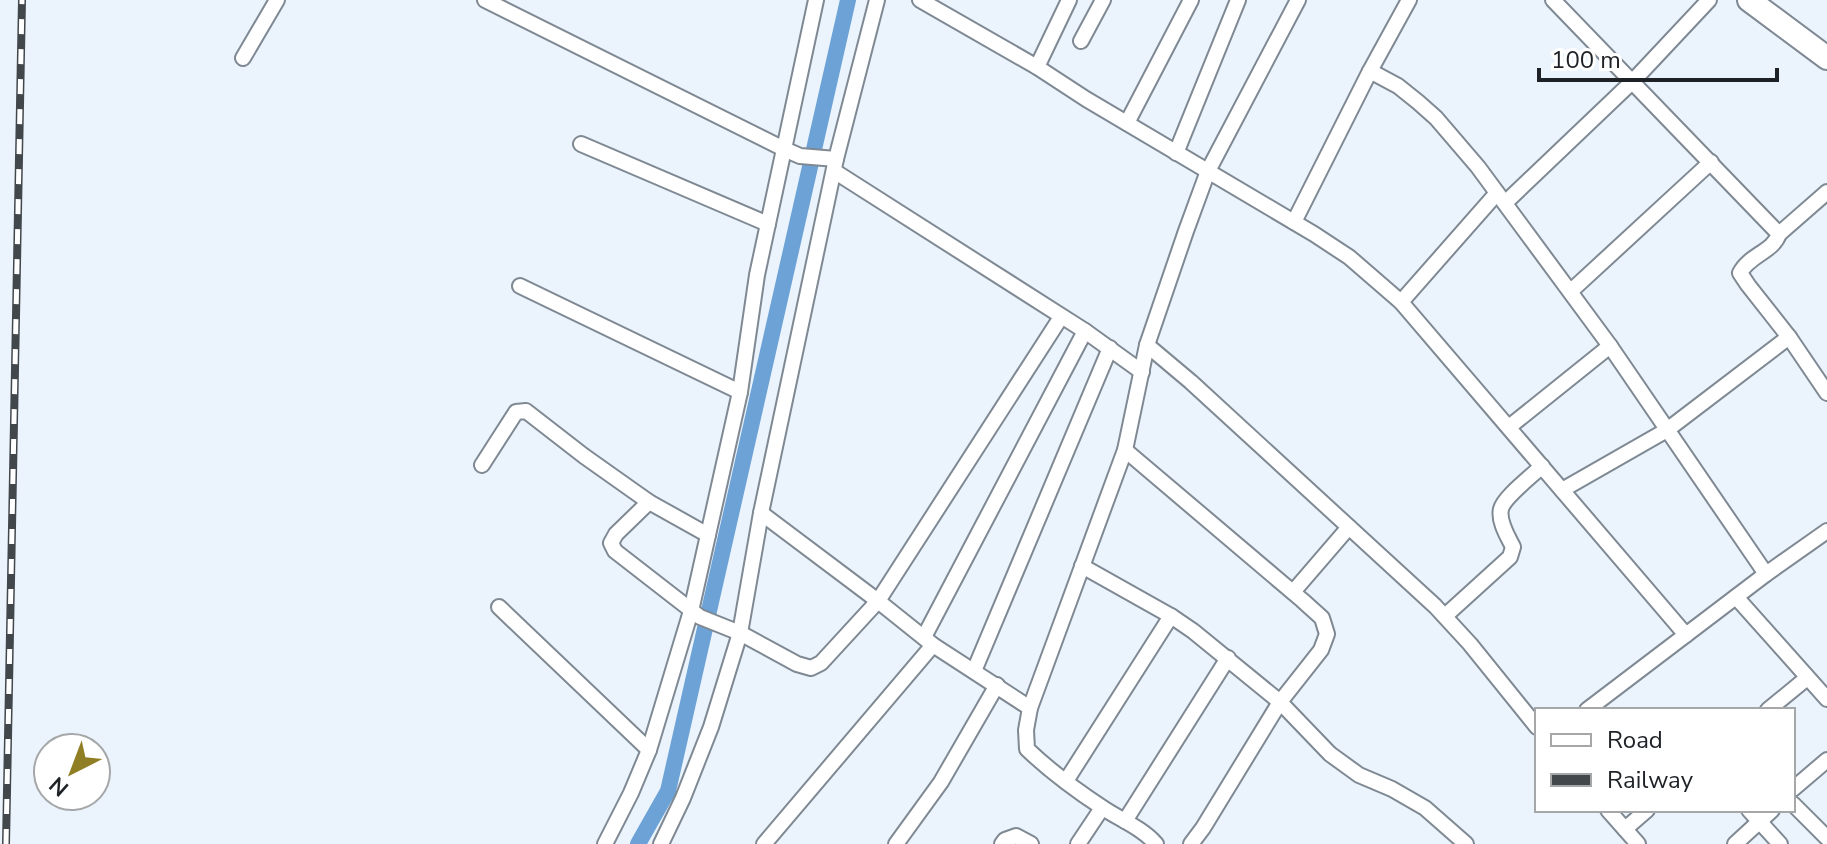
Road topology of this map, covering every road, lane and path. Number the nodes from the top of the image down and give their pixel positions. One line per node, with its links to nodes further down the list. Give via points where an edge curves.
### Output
1 (277, 0): 16 (street)
2 (485, 0): 23 (street)
3 (816, 0): 23 (street)
4 (877, 0): 26 (street)
5 (920, 0): 18 (street)
6 (1069, 0): 18 (street)
7 (1103, 0): 15 (street)
8 (1191, 0): 21 (street)
9 (1238, 0): 24 (street)
10 (1298, 0): 27 (street)
11 (1409, 0): 19 (street)
12 (1553, 0): 20 (street)
13 (1709, 0): 20 (street)
14 (1749, 0): 17 (street)
15 (1081, 41)
16 (243, 58)
17 (1827, 58)
18 (1037, 67): 21 (street)
19 (1370, 71): 29 (street, via 1398,86 1436,118); 30 (street)
20 (1633, 81): 25 (street); 29 (street)
21 (1127, 123): 24 (street)
22 (581, 144): 31 (street)
23 (784, 149): 26 (street); 31 (street)
24 (1176, 153): 27 (street)
25 (1711, 162): 32 (street); 34 (street)
26 (831, 163): 36 (street); 52 (street)
27 (1208, 171): 30 (street); 39 (street)
28 (1827, 192): 32 (street)
29 (1501, 198): 34 (street); 35 (street)
30 (1294, 222): 35 (street, via 1349,257)
31 (768, 224): 43 (street)
32 (1779, 234): 38 (street, via 1740,273)
33 (520, 286): 43 (street)
34 (1571, 291): 40 (street)
35 (1401, 302): 45 (street)
36 (1061, 317): 37 (street); 60 (street)
37 (1085, 331): 41 (street); 67 (street)
38 (1789, 337): 44 (street); 46 (street)
39 (1147, 345): 42 (street); 53 (street)
40 (1610, 346): 45 (street); 46 (street)
41 (1110, 348): 42 (street); 69 (street)
42 (1142, 372): 47 (street)
43 (740, 392): 55 (street)
44 (1827, 393)
45 (1509, 427): 49 (street)
46 (1667, 430): 50 (street); 57 (street)
47 (1125, 450): 56 (street); 58 (street)
48 (482, 465): 51 (street, via 516,412 526,411)
49 (1542, 466): 50 (street); 64 (street, via 1501,510 1513,547 1510,557)
50 (1562, 490): 66 (street)
51 (649, 502): 55 (street); 62 (street, via 611,543)
52 (761, 513): 60 (street); 65 (street)
53 (1349, 527): 58 (street); 64 (street)
54 (1827, 531): 57 (street)
55 (708, 535): 62 (street)
56 (1082, 566): 63 (street); 74 (street)
57 (1766, 574): 59 (street)
58 (1293, 592): 73 (street, via 1322,618 1327,634 1321,650)
59 (1736, 597): 66 (street); 70 (street)
60 (878, 601): 65 (street, via 811,668); 67 (street)
61 (499, 607): 78 (street)
62 (696, 614): 65 (street); 78 (street)
63 (1171, 616): 68 (street); 80 (street)
64 (1445, 616): 77 (street)
65 (734, 631): 93 (street, via 711,727)
66 (1686, 635): 75 (street)
67 (929, 641): 69 (street); 94 (street)
68 (1228, 658): 73 (street); 88 (street)
69 (974, 671): 71 (street)
70 (1807, 678): 72 (street); 76 (street)
71 (997, 685): 74 (street); 95 (street)
72 (1827, 699)
73 (1280, 702): 100 (street); 101 (street, via 1330,754 1425,808)
74 (1030, 708): 80 (street, via 1027,749)
75 (1590, 708)
76 (1770, 708)
77 (1535, 725)
78 (649, 750): 92 (street)
79 (1827, 760): 81 (street)
80 (1066, 781): 83 (street)
81 (1795, 787)
82 (1795, 806): 91 (street)
83 (1102, 808): 88 (street); 98 (street)
84 (1610, 812): 90 (street)
85 (1645, 812): 90 (street)
86 (1751, 812): 89 (street)
87 (1770, 812): 89 (street)
88 (1125, 821): 99 (street)
89 (1760, 822): 103 (street); 104 (street)
90 (1625, 829): 102 (street)
91 (1827, 838)
92 (605, 844)
93 (661, 844)
94 (764, 844)
95 (898, 844)
96 (1002, 844): 97 (street, via 1016,836)
97 (1031, 844)
98 (1078, 844)
99 (1156, 844)
100 (1191, 844)
101 (1466, 844)
102 (1638, 844)
103 (1735, 844)
104 (1780, 844)

